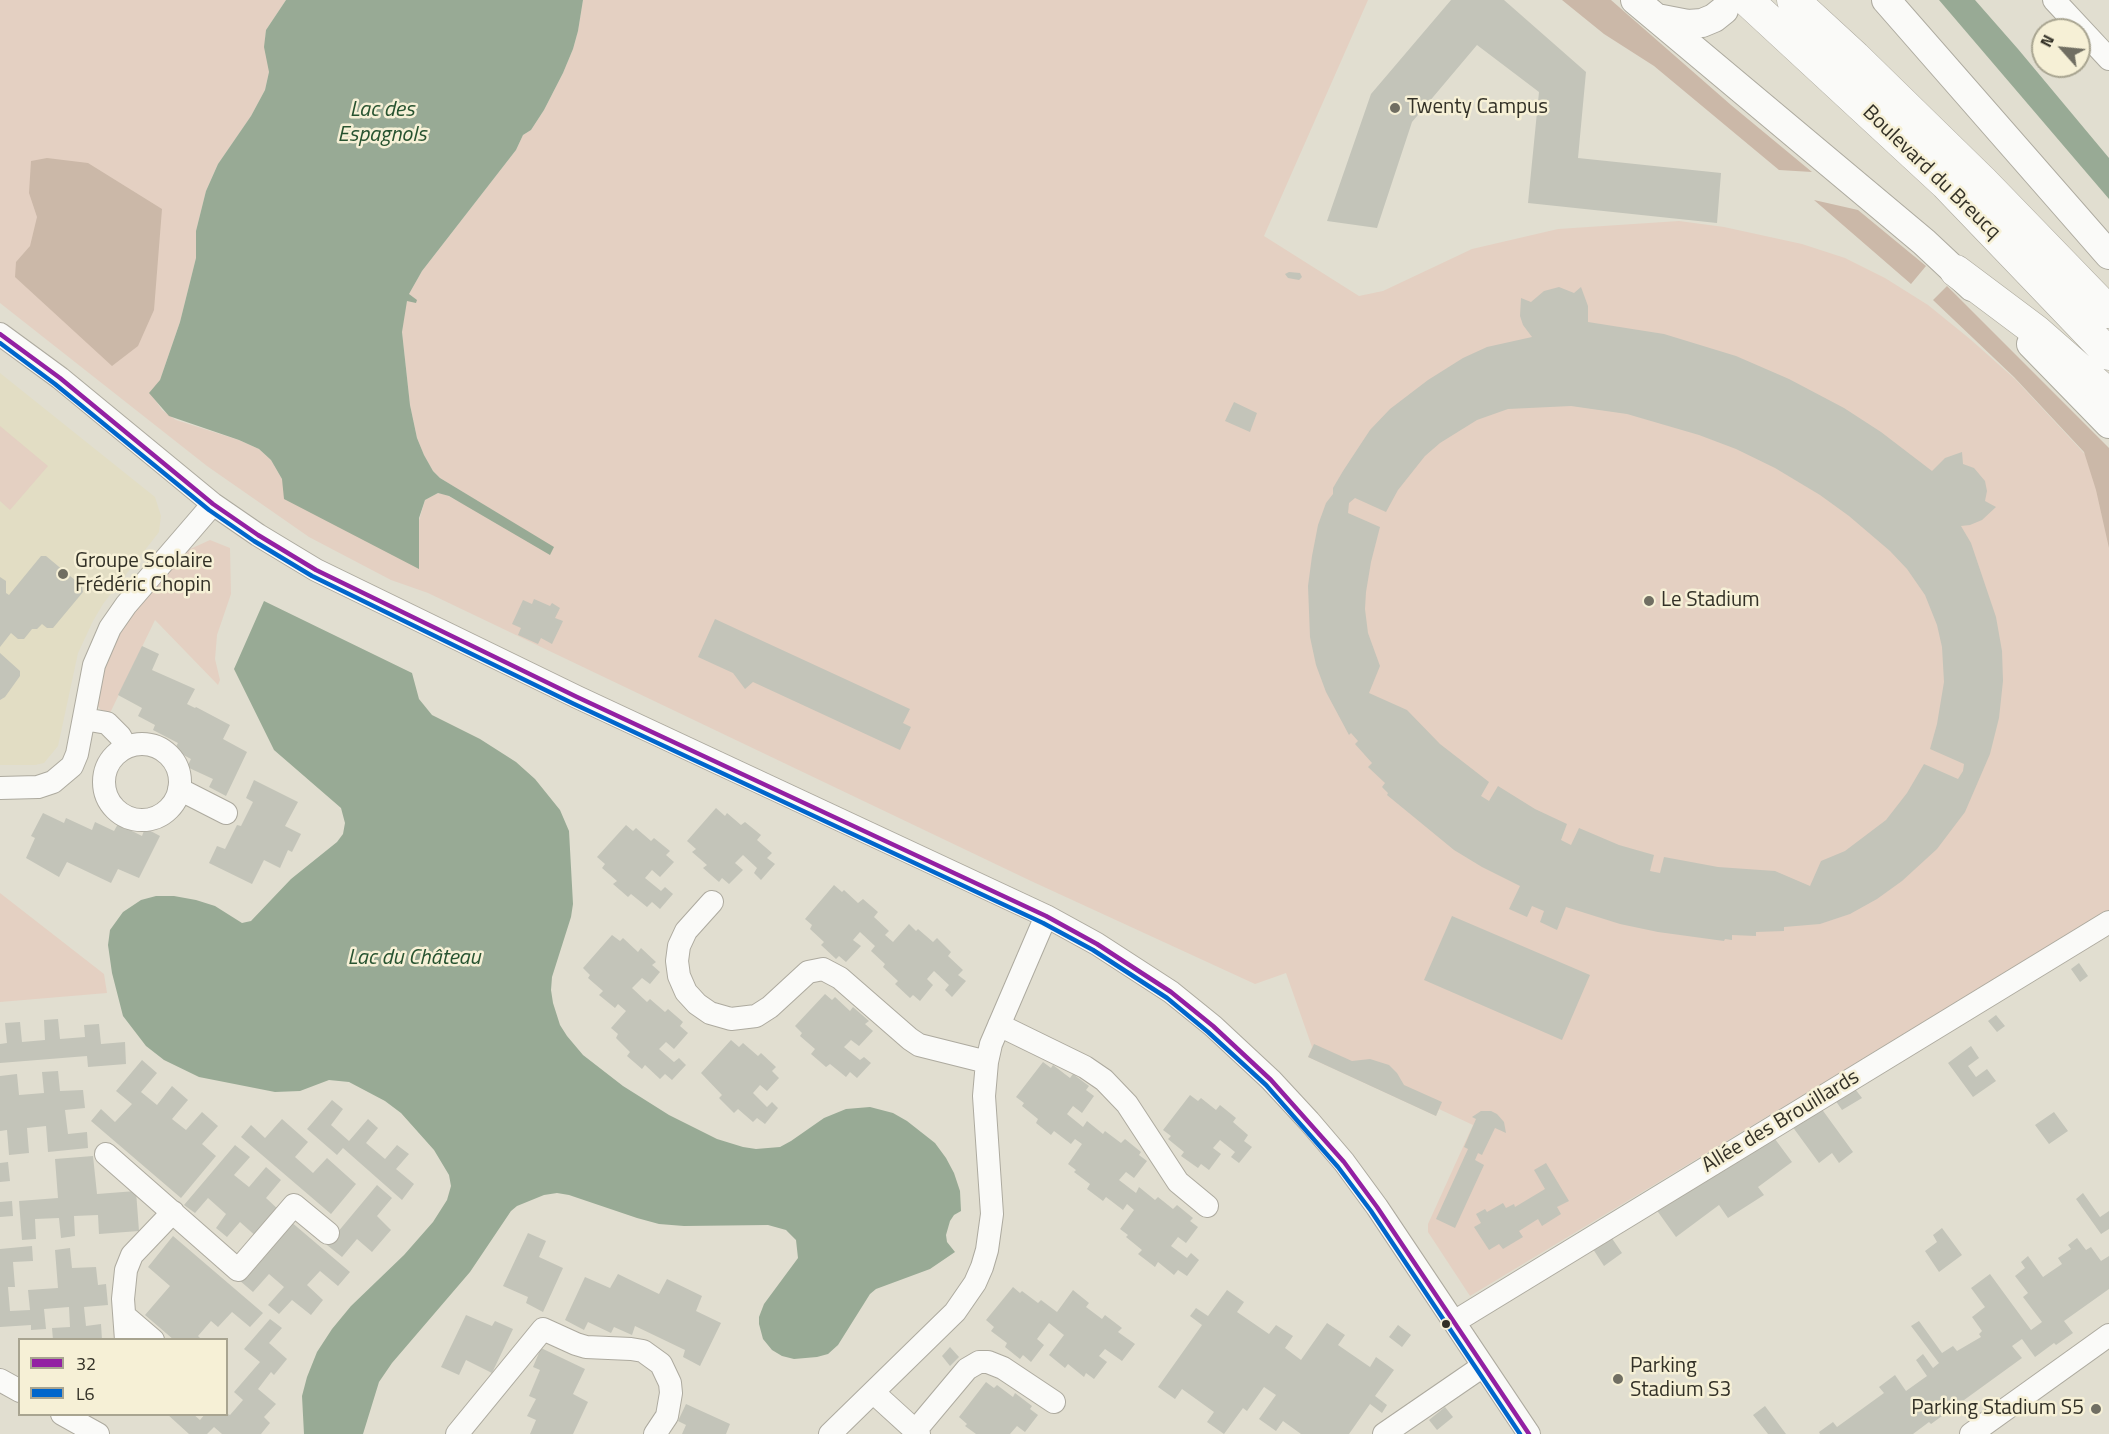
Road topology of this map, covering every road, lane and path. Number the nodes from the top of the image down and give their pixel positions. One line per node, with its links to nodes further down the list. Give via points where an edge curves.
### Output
1 (1635, 0): 6 (main road)
2 (1793, 0): 10 (highway, Boulevard du Breucq, via 1983,181)
3 (1886, 0): 8 (main road)
4 (2054, 0): 7 (street)
5 (1736, 5): 6 (main road, via 1702,23); 12 (highway, Boulevard du Breucq, via 1946,184)
6 (1657, 18): 9 (main road)
7 (2109, 59)
8 (2109, 255)
9 (1956, 271): 13 (highway, via 2036,331); 14 (main road)
10 (2109, 312)
11 (0, 334): 15 (street)
12 (2109, 354)
13 (2109, 395)
14 (2109, 424)
15 (213, 504): 16 (street, via 110,628 94,665); 22 (street, via 287,553 361,593)
16 (84, 719): 17 (street, via 107,723); 18 (street, via 77,754 64,774 38,787)
17 (126, 747): 19 (street, via 149,744 161,748 177,766); 19 (street, via 116,754 104,774 107,798 114,808 140,820 158,816 168,810)
18 (0, 788)
19 (179, 789): 20 (street)
20 (226, 813)
21 (712, 902): 25 (street, via 686,931 677,961 686,992 710,1013 731,1019 756,1016 808,972 823,969 840,978 910,1040)
22 (1046, 916): 24 (street); 31 (street, via 1171,992 1271,1080 1354,1175)
23 (2109, 922): 31 (street, Allée des Brouillards)
24 (999, 1025): 25 (street); 27 (street, via 1104,1080 1126,1104 1178,1182)
25 (987, 1062): 38 (street, via 984,1096 992,1214 982,1267 955,1312)
26 (106, 1154): 28 (street)
27 (1207, 1206)
28 (173, 1212): 29 (street, via 238,1270 294,1205); 30 (street, via 132,1255 123,1286)
29 (328, 1233)
30 (125, 1316): 33 (street); 34 (street)
31 (1454, 1322): 35 (street)
32 (2109, 1335): 48 (street)
33 (126, 1338)
34 (151, 1338)
35 (1483, 1366): 46 (street); 47 (street)
36 (0, 1380): 37 (street)
37 (18, 1390)
38 (874, 1393): 41 (street); 45 (street)
39 (1054, 1402): 41 (street, via 1003,1368 980,1362 967,1369)
40 (75, 1417): 42 (street)
41 (917, 1433)
42 (98, 1434)
43 (458, 1434): 44 (street, via 543,1329 586,1347 643,1352 661,1364 671,1393 667,1416)
44 (656, 1434)
45 (831, 1434)
46 (1384, 1434)
47 (1529, 1434)
48 (1971, 1434)

